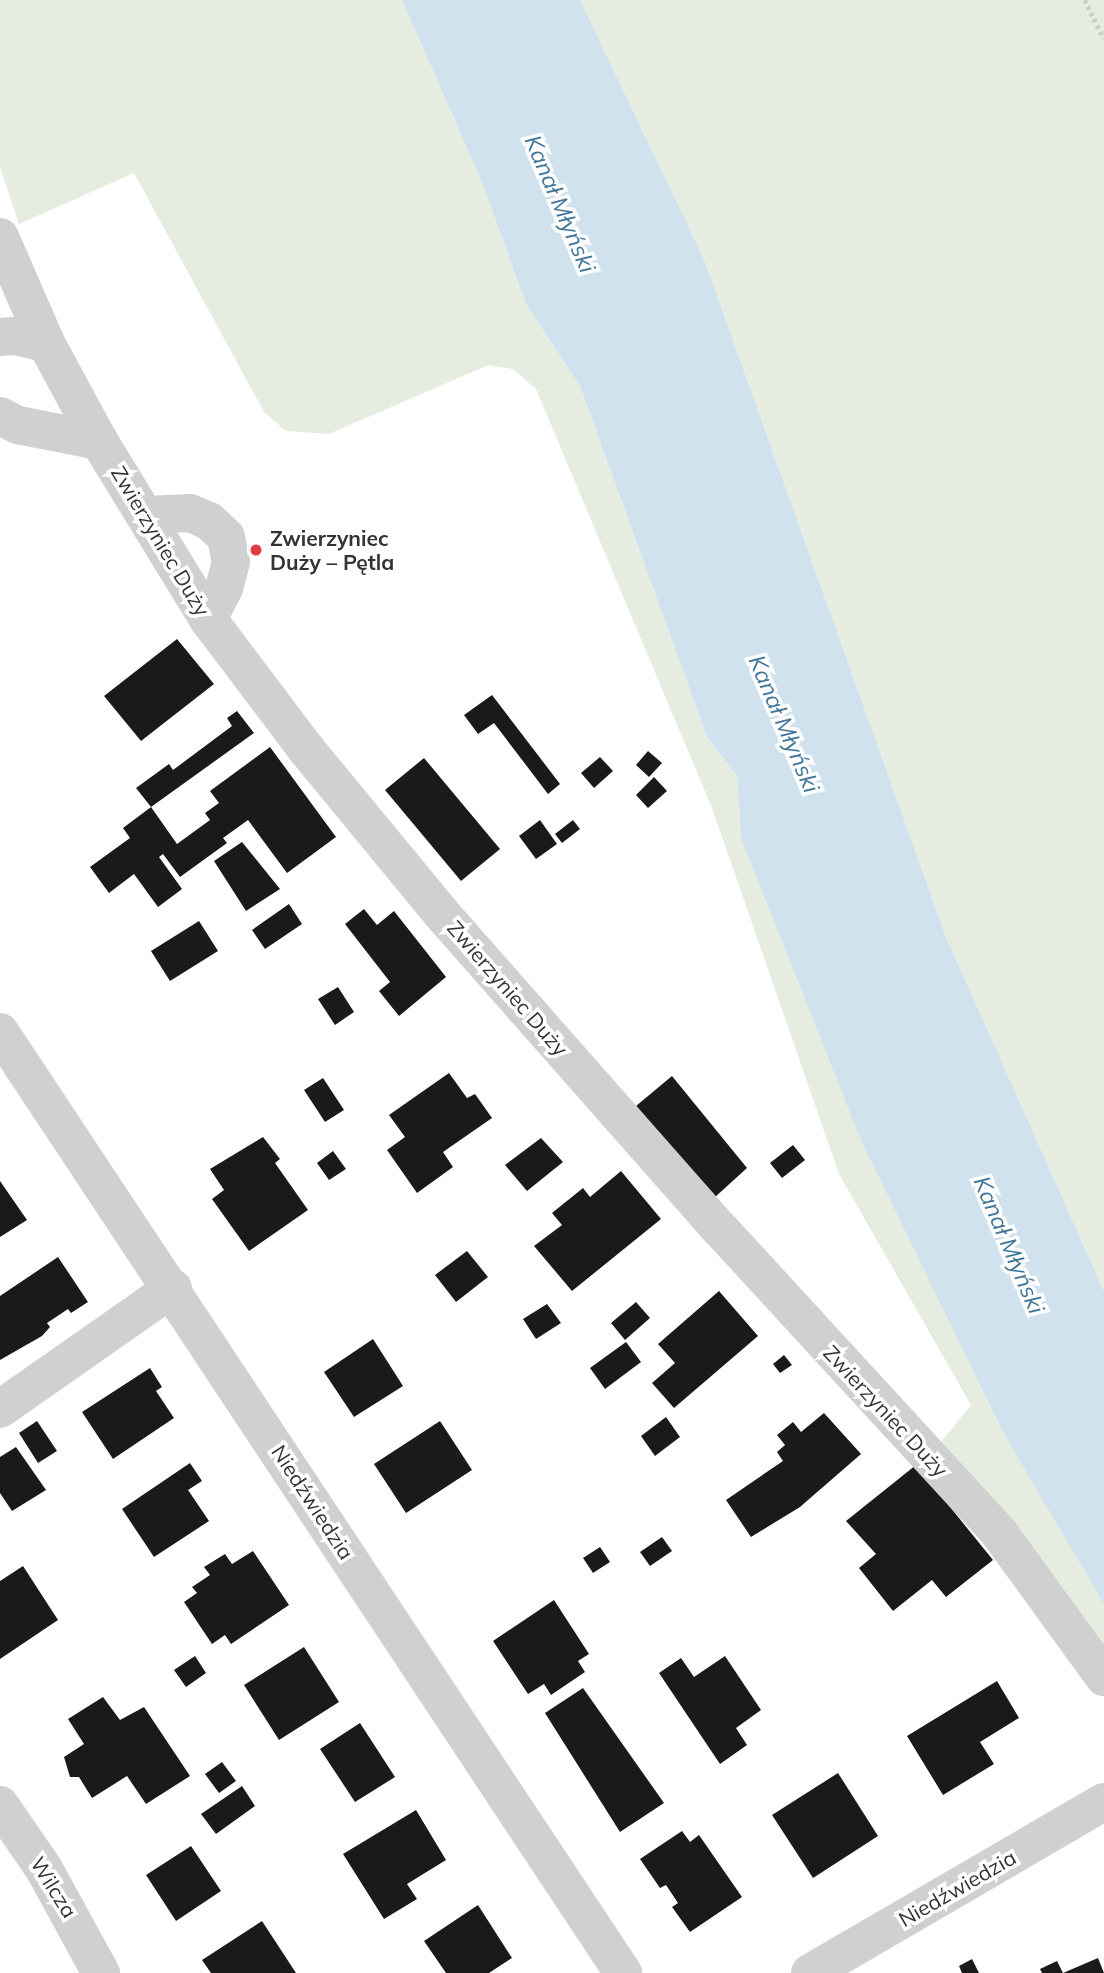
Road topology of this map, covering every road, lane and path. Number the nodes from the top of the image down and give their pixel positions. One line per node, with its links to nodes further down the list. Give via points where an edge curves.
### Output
1 (1086, 0): 2 (path)
2 (1104, 39)
3 (0, 237): 5 (street, Zwierzyniec Duży)
4 (0, 337): 5 (street)
5 (46, 343): 7 (street, Zwierzyniec Duży)
6 (0, 416): 7 (street, via 18,425)
7 (99, 441): 8 (street, Zwierzyniec Duży)
8 (146, 515): 9 (street, Zwierzyniec Duży); 9 (street, via 190,513 209,521 226,537 230,562 224,588)
9 (208, 618): 13 (street, Zwierzyniec Duży, via 306,749 442,913 729,1239 1024,1562)
10 (0, 1032): 11 (street, Niedźwiedzia)
11 (173, 1288): 12 (street); 17 (street, Niedźwiedzia)
12 (0, 1409)
13 (1104, 1677)
14 (1104, 1802): 18 (street, Niedźwiedzia)
15 (0, 1805): 16 (street, Wilcza, via 44,1869)
16 (101, 1973)
17 (623, 1973)
18 (810, 1973)

